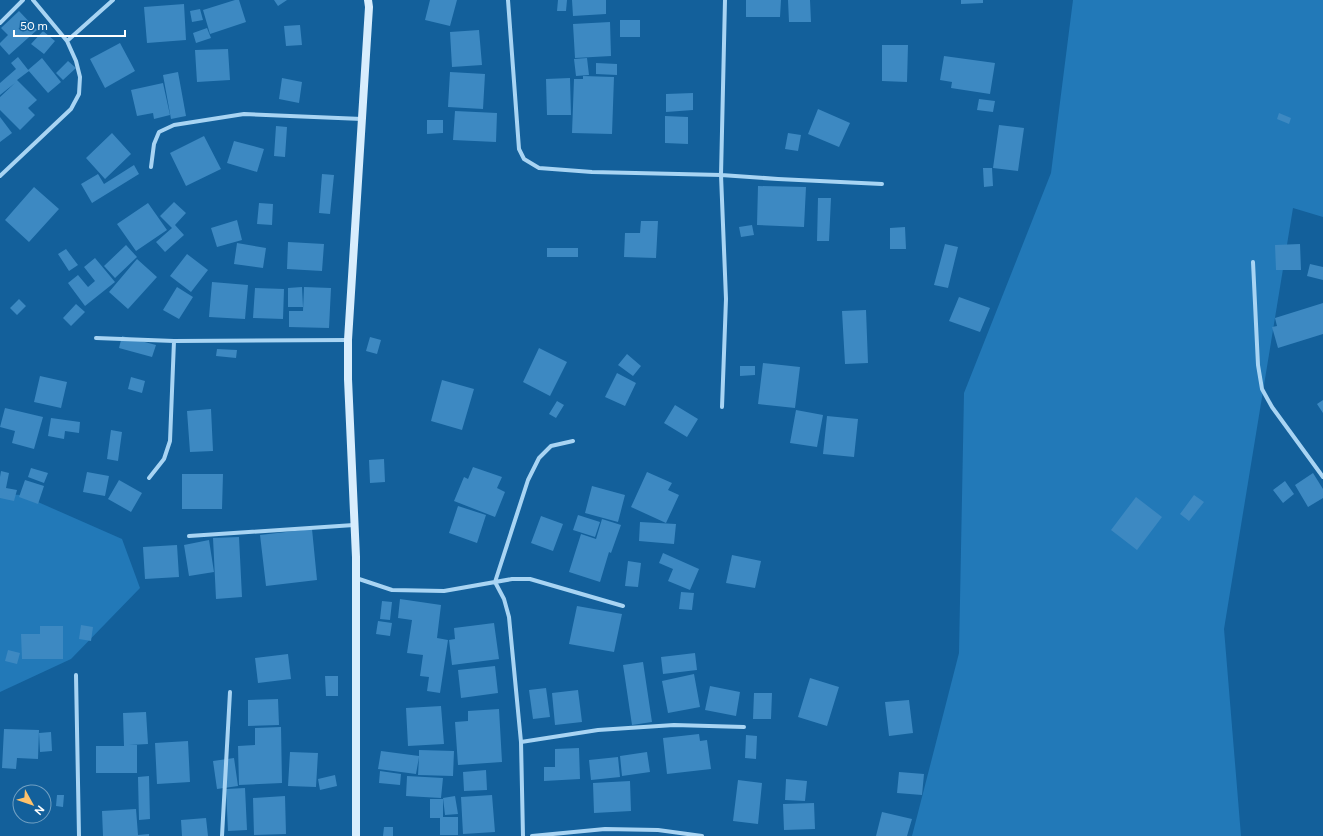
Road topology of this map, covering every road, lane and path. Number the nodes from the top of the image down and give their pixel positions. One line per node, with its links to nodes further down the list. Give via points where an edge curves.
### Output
1 (22, 0): 7 (street)
2 (33, 0): 8 (street)
3 (113, 0): 8 (street)
4 (368, 0): 9 (street)
5 (508, 0): 11 (street, via 519,149 524,159 540,168)
6 (725, 0): 11 (street)
7 (0, 23)
8 (67, 41): 12 (street, via 80,77 79,94 70,109)
9 (362, 119): 10 (street, via 244,114 174,125 159,132 154,144); 16 (street)
10 (151, 167)
11 (721, 175): 13 (street); 18 (street, via 726,299)
12 (0, 176)
13 (882, 184)
14 (1253, 262): 20 (street, via 1258,365 1262,389 1272,408)
15 (96, 338): 17 (street)
16 (348, 340): 17 (street); 22 (street)
17 (174, 341): 21 (street, via 170,441 164,459)
18 (722, 407)
19 (573, 441): 25 (street, via 551,446 539,458 528,480)
20 (1323, 477)
21 (149, 478)
22 (354, 525): 23 (street); 24 (street)
23 (189, 536)
24 (356, 578): 25 (street, via 392,590 444,591); 33 (street)
25 (495, 582): 26 (street, via 530,578); 30 (street, via 504,599 509,617)
26 (623, 606)
27 (76, 675): 31 (street)
28 (230, 692): 32 (street)
29 (744, 726): 30 (street, via 598,730)
30 (521, 742): 34 (street)
31 (79, 836)
32 (222, 836)
33 (356, 836)
34 (523, 836)
35 (532, 836): 36 (street, via 605,829 658,830)
36 (702, 836)

